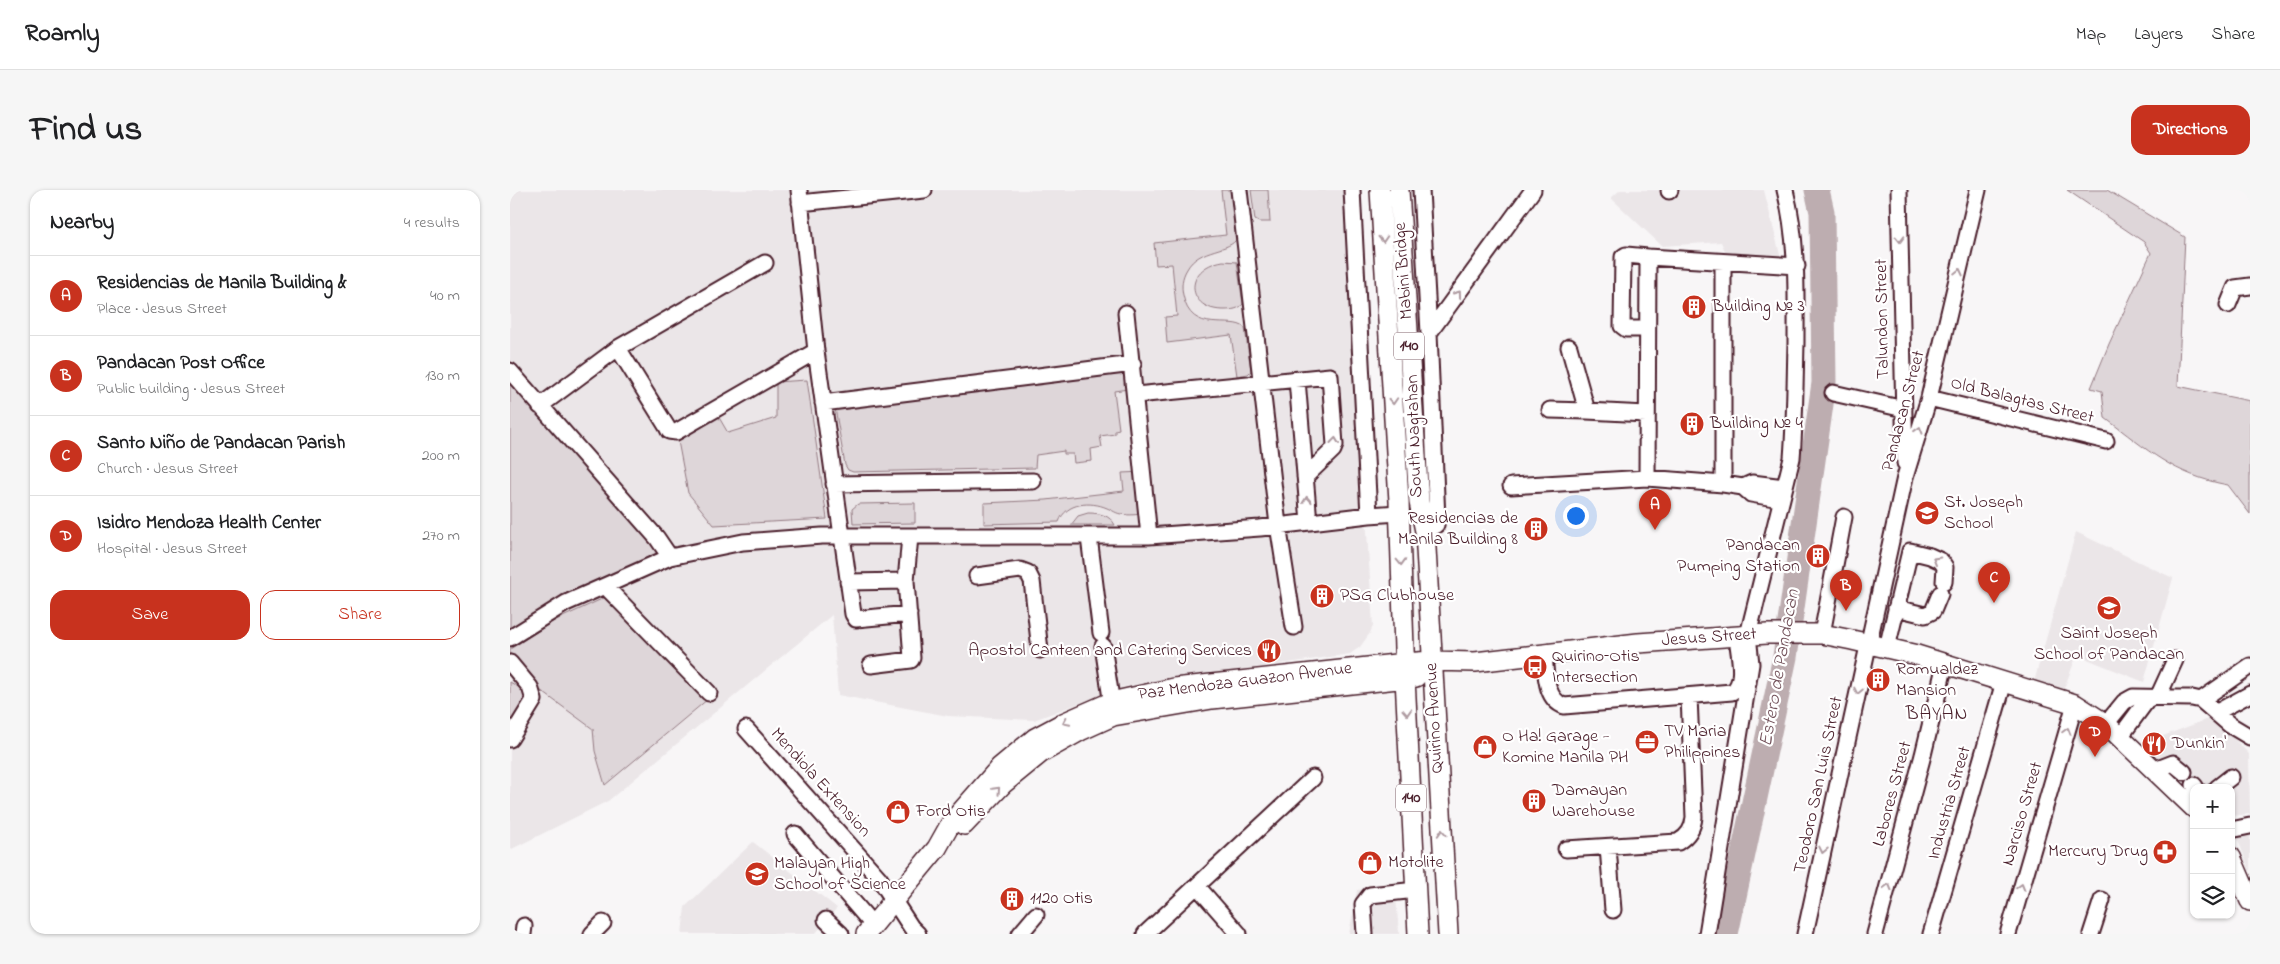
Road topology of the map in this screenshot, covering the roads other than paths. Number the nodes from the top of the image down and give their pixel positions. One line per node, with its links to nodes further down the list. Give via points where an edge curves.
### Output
1 (924, 190): 11 (street)
2 (1239, 190): 28 (street)
3 (1352, 190): 49 (street)
4 (1380, 190): 48 (main road, Mabini Bridge / 140, one-way to 48)
5 (1399, 190): 47 (main road, Mabini Bridge / 140)
6 (1421, 190): 21 (street, South Nagtahan)
7 (1533, 190): 21 (street, one-way to 7)
8 (1785, 190): 16 (street, via 1792,218)
9 (1899, 190): 35 (street, Talundon Street, one-way to 35)
10 (1978, 190): 31 (street, Pandacan Street, one-way to 10)
11 (908, 191): 12 (street)
12 (800, 197): 24 (street)
13 (1648, 257): 14 (street); 20 (street); 20 (street, via 1623,257 1622,326 1626,329)
14 (1723, 262): 16 (street); 44 (street)
15 (765, 263): 23 (street)
16 (1797, 266): 46 (street, via 1794,430 1792,458)
17 (2250, 286): 18 (street, via 2235,288)
18 (2228, 305)
19 (1126, 313): 25 (street)
20 (1647, 328): 37 (street)
21 (1429, 333): 53 (street, South Nagtahan, via 1437,519 1432,528)
22 (1569, 347): 36 (street)
23 (618, 348): 24 (street, via 669,431 676,432); 33 (street)
24 (816, 351): 32 (street)
25 (1133, 364): 30 (street); 32 (street)
26 (510, 371): 33 (street)
27 (1297, 380): 28 (street); 40 (street); 40 (street, one-way to 27, via 1334,450 1336,440 1330,377)
28 (1261, 382): 30 (street); 52 (street)
29 (1833, 393): 35 (street)
30 (1136, 395): 56 (street)
31 (1929, 398): 38 (street, Old Balagtas Street); 39 (street, Pandacan Street, one-way to 31)
32 (823, 403): 43 (street)
33 (540, 406): 58 (street, via 657,538)
34 (1550, 410): 36 (street)
35 (1904, 410): 39 (street, Talundon Street)
36 (1587, 411): 37 (street)
37 (1646, 414): 41 (street)
38 (2106, 441)
39 (1905, 476): 59 (street, Pandacan Street)
40 (1305, 478): 51 (street, one-way to 40)
41 (1647, 478): 44 (street); 45 (street)
42 (1033, 481): 43 (street)
43 (834, 484): 54 (street)
44 (1723, 484): 46 (street, via 1743,487 1751,494)
45 (1511, 486)
46 (1782, 493): 69 (street)
47 (1419, 502): 53 (main road, Quirino Avenue / 140)
48 (1399, 507): 49 (street); 80 (main road, Quirino Avenue / 140, one-way to 80)
49 (1369, 515): 51 (street)
50 (1844, 517): 68 (street)
51 (1309, 522): 52 (street)
52 (1278, 525): 56 (street); 67 (street)
53 (1425, 531): 79 (main road, Quirino Avenue / 140)
54 (841, 536): 55 (street); 58 (street, via 743,542); 63 (street)
55 (910, 536): 57 (street); 62 (street)
56 (1149, 536): 57 (street)
57 (1089, 537): 88 (street)
58 (670, 557): 64 (street)
59 (1884, 575): 61 (street); 71 (street, Pandacan Street)
60 (977, 576): 72 (street, via 1020,570 1028,573 1032,581)
61 (1903, 579): 65 (street); 65 (street, one-way to 61, via 1925,615 1933,611 1942,588 1945,567 1941,561 1910,551)
62 (906, 581): 63 (street); 66 (street)
63 (848, 582): 66 (street, via 856,619)
64 (605, 586): 70 (street, via 566,602); 82 (street)
65 (1896, 608): 71 (street)
66 (909, 614): 77 (street, via 911,660)
67 (1294, 627)
68 (1822, 634): 69 (main road, Jesus Street); 71 (main road, Jesus Street)
69 (1743, 636): 73 (main road, Jesus Street, via 1638,643); 84 (street, via 1741,680 1737,688 1732,692); 125 (street, via 1751,664)
70 (510, 638)
71 (1878, 646): 76 (main road, Jesus Street); 126 (street, Teodoro San Luis Street, one-way to 126)
72 (1040, 650)
73 (1544, 655): 79 (main road, Jesus Street); 84 (street, via 1550,695 1556,703 1564,706)
74 (2175, 660): 85 (street)
75 (510, 663): 94 (street, via 530,686 534,700)
76 (1945, 664): 81 (main road, Jesus Street); 127 (street, Labores Street, one-way to 76)
77 (871, 665)
78 (2250, 666): 86 (street)
79 (1432, 668): 80 (main road, Paz Mendoza Guazon Avenue); 107 (main road, Quirino Avenue / 140, one-way to 79)
80 (1405, 671): 88 (main road, Paz Mendoza Guazon Avenue, via 1174,688); 108 (main road, Quirino Avenue / 140, one-way to 108)
81 (2004, 682): 87 (main road, Jesus Street); 128 (street, Industria Street)
82 (709, 693)
83 (2250, 694): 89 (street)
84 (1689, 696): 104 (street, via 1694,817 1690,832 1678,842)
85 (2153, 698): 86 (street); 90 (street, via 2128,699); 93 (street)
86 (2201, 700): 89 (street)
87 (2075, 704): 90 (main road, Jesus Street); 129 (street, Narciso Street, one-way to 87)
88 (1112, 709): 110 (main road, Paz Mendoza Guazon Avenue, via 1063,723 1018,751 950,823 937,848)
89 (2217, 712): 92 (street, via 2230,725)
90 (2106, 724): 93 (main road, Jesus Street)
91 (746, 729): 110 (street, Mendiola Extension)
92 (2248, 732)
93 (2120, 737): 95 (main road, Jesus Street)
94 (510, 739)
95 (2155, 770): 96 (street, via 2173,763); 100 (main road, Jesus Street)
96 (2184, 772)
97 (2231, 777): 99 (street)
98 (1313, 778): 109 (street)
99 (2222, 784)
100 (2190, 804)
101 (2250, 826): 102 (street)
102 (2235, 829)
103 (795, 834): 116 (street)
104 (1608, 847): 105 (street); 113 (street)
105 (1566, 849)
106 (2235, 866): 112 (main road)
107 (1445, 876): 108 (main road); 124 (main road, Quirino Avenue / 140)
108 (1415, 884): 122 (street, via 1370,895 1363,904); 123 (main road, Quirino Avenue / 140)
109 (1197, 886): 120 (street); 121 (street)
110 (894, 900): 116 (main road, Paz Mendoza Guazon Avenue); 118 (street, Mendiola Extension)
111 (2102, 900): 130 (street)
112 (2250, 901)
113 (1613, 910)
114 (1036, 916): 119 (street)
115 (826, 920): 117 (street)
116 (870, 929)
117 (841, 934)
118 (918, 934)
119 (1020, 934)
120 (1145, 934)
121 (1238, 934)
122 (1365, 934)
123 (1418, 934)
124 (1448, 934)
125 (1707, 934)
126 (1805, 934)
127 (1875, 934)
128 (1931, 934)
129 (2008, 934)
130 (2091, 934)

